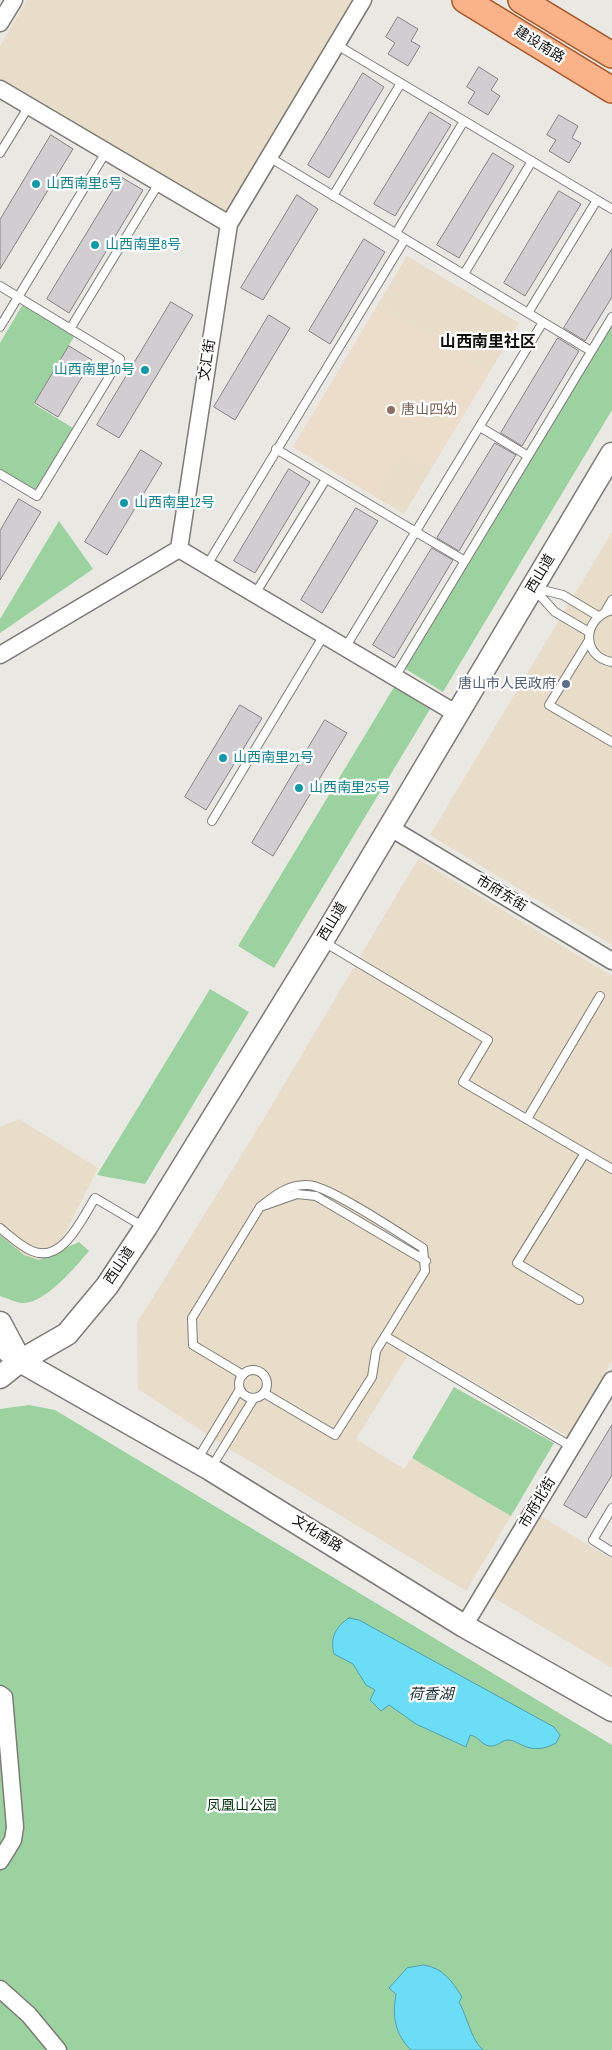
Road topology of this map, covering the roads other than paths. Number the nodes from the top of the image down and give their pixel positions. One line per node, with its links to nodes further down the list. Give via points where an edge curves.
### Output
1 (14, 0): 5 (street)
2 (363, 0): 6 (street, 文汇街)
3 (465, 0): 10 (main road, 建设南路)
4 (521, 0): 7 (main road, 建设南路)
5 (0, 23)
6 (337, 45): 8 (lane); 15 (street, 文汇街)
7 (612, 55)
8 (401, 83): 12 (lane); 18 (lane)
9 (0, 89): 11 (street)
10 (612, 90)
11 (29, 106): 13 (street); 14 (lane)
12 (464, 121): 16 (lane); 22 (lane)
13 (106, 152): 17 (street); 26 (lane)
14 (0, 153)
15 (269, 157): 18 (lane); 21 (street, 文汇街)
16 (532, 161): 19 (lane); 24 (lane)
17 (159, 183): 21 (street); 31 (lane)
18 (334, 196): 22 (lane)
19 (597, 200): 20 (lane); 27 (lane)
20 (612, 209)
21 (229, 224): 40 (street, 文汇街)
22 (396, 234): 23 (lane)
23 (405, 239): 24 (lane); 34 (lane)
24 (464, 274): 27 (lane)
25 (0, 286): 26 (lane)
26 (18, 297): 30 (lane); 31 (lane)
27 (528, 313): 29 (lane)
28 (612, 316): 32 (lane)
29 (543, 322): 32 (lane); 33 (lane)
30 (0, 327)
31 (70, 329): 37 (lane, via 120,359 37,496)
32 (591, 351): 36 (lane)
33 (480, 426): 36 (lane); 39 (lane)
34 (276, 449): 38 (lane); 42 (lane)
35 (612, 454): 43 (street, 西山道)
36 (528, 456): 41 (lane)
37 (0, 474)
38 (326, 479): 39 (lane); 44 (lane)
39 (416, 532): 41 (lane); 49 (lane)
40 (179, 549): 42 (street); 50 (street)
41 (465, 561): 52 (lane)
42 (207, 565): 44 (street)
43 (533, 588): 46 (lane, via 563,595); 48 (lane, via 555,612); 53 (street, 西山道)
44 (255, 594): 47 (street)
45 (612, 600): 46 (lane)
46 (605, 613): 48 (lane)
47 (324, 635): 49 (street); 55 (lane)
48 (589, 636): 51 (lane, via 596,654); 54 (lane, via 549,705)
49 (345, 648): 52 (street)
50 (0, 655)
51 (612, 662)
52 (395, 677): 53 (street)
53 (457, 714): 56 (street, 西山道)
54 (612, 742)
55 (212, 822)
56 (389, 828): 57 (street, 西山道); 58 (street, 市府东街)
57 (322, 941): 60 (lane, via 488,1040 463,1082); 64 (street, 西山道)
58 (612, 961)
59 (600, 996): 60 (lane)
60 (527, 1119): 61 (lane)
61 (585, 1153): 62 (lane); 65 (lane, via 517,1263)
62 (612, 1169)
63 (0, 1228): 64 (lane, via 24,1247 44,1254 65,1244 95,1198)
64 (146, 1228): 69 (street, 西山道, via 107,1286 67,1334)
65 (579, 1300)
66 (0, 1323): 69 (street)
67 (385, 1336): 70 (lane, via 425,1271 423,1248 326,1190 308,1185 281,1190 260,1207 192,1318 194,1345); 74 (lane, via 376,1351 372,1377 335,1435); 76 (lane)
68 (0, 1344): 69 (street, 文化南路)
69 (20, 1361): 71 (street, 西山道); 77 (street, 文化南路)
70 (242, 1375): 73 (lane); 74 (lane, via 250,1370 260,1372 267,1384)
71 (0, 1377)
72 (612, 1380): 76 (street, 市府北街)
73 (240, 1389): 75 (lane, via 245,1396); 77 (lane)
74 (264, 1393): 75 (lane)
75 (254, 1398): 77 (lane)
76 (572, 1447): 80 (street, 市府北街)
77 (203, 1465): 80 (street, 文化南路)
78 (612, 1508): 79 (lane, via 593,1540)
79 (612, 1552)
80 (464, 1626): 82 (street, 文化南路)
81 (0, 1694): 83 (street, via 4,1697 15,1827 13,1840)
82 (612, 1710)
83 (0, 1861)
84 (0, 1989): 85 (street, via 18,2002)
85 (58, 2050)

